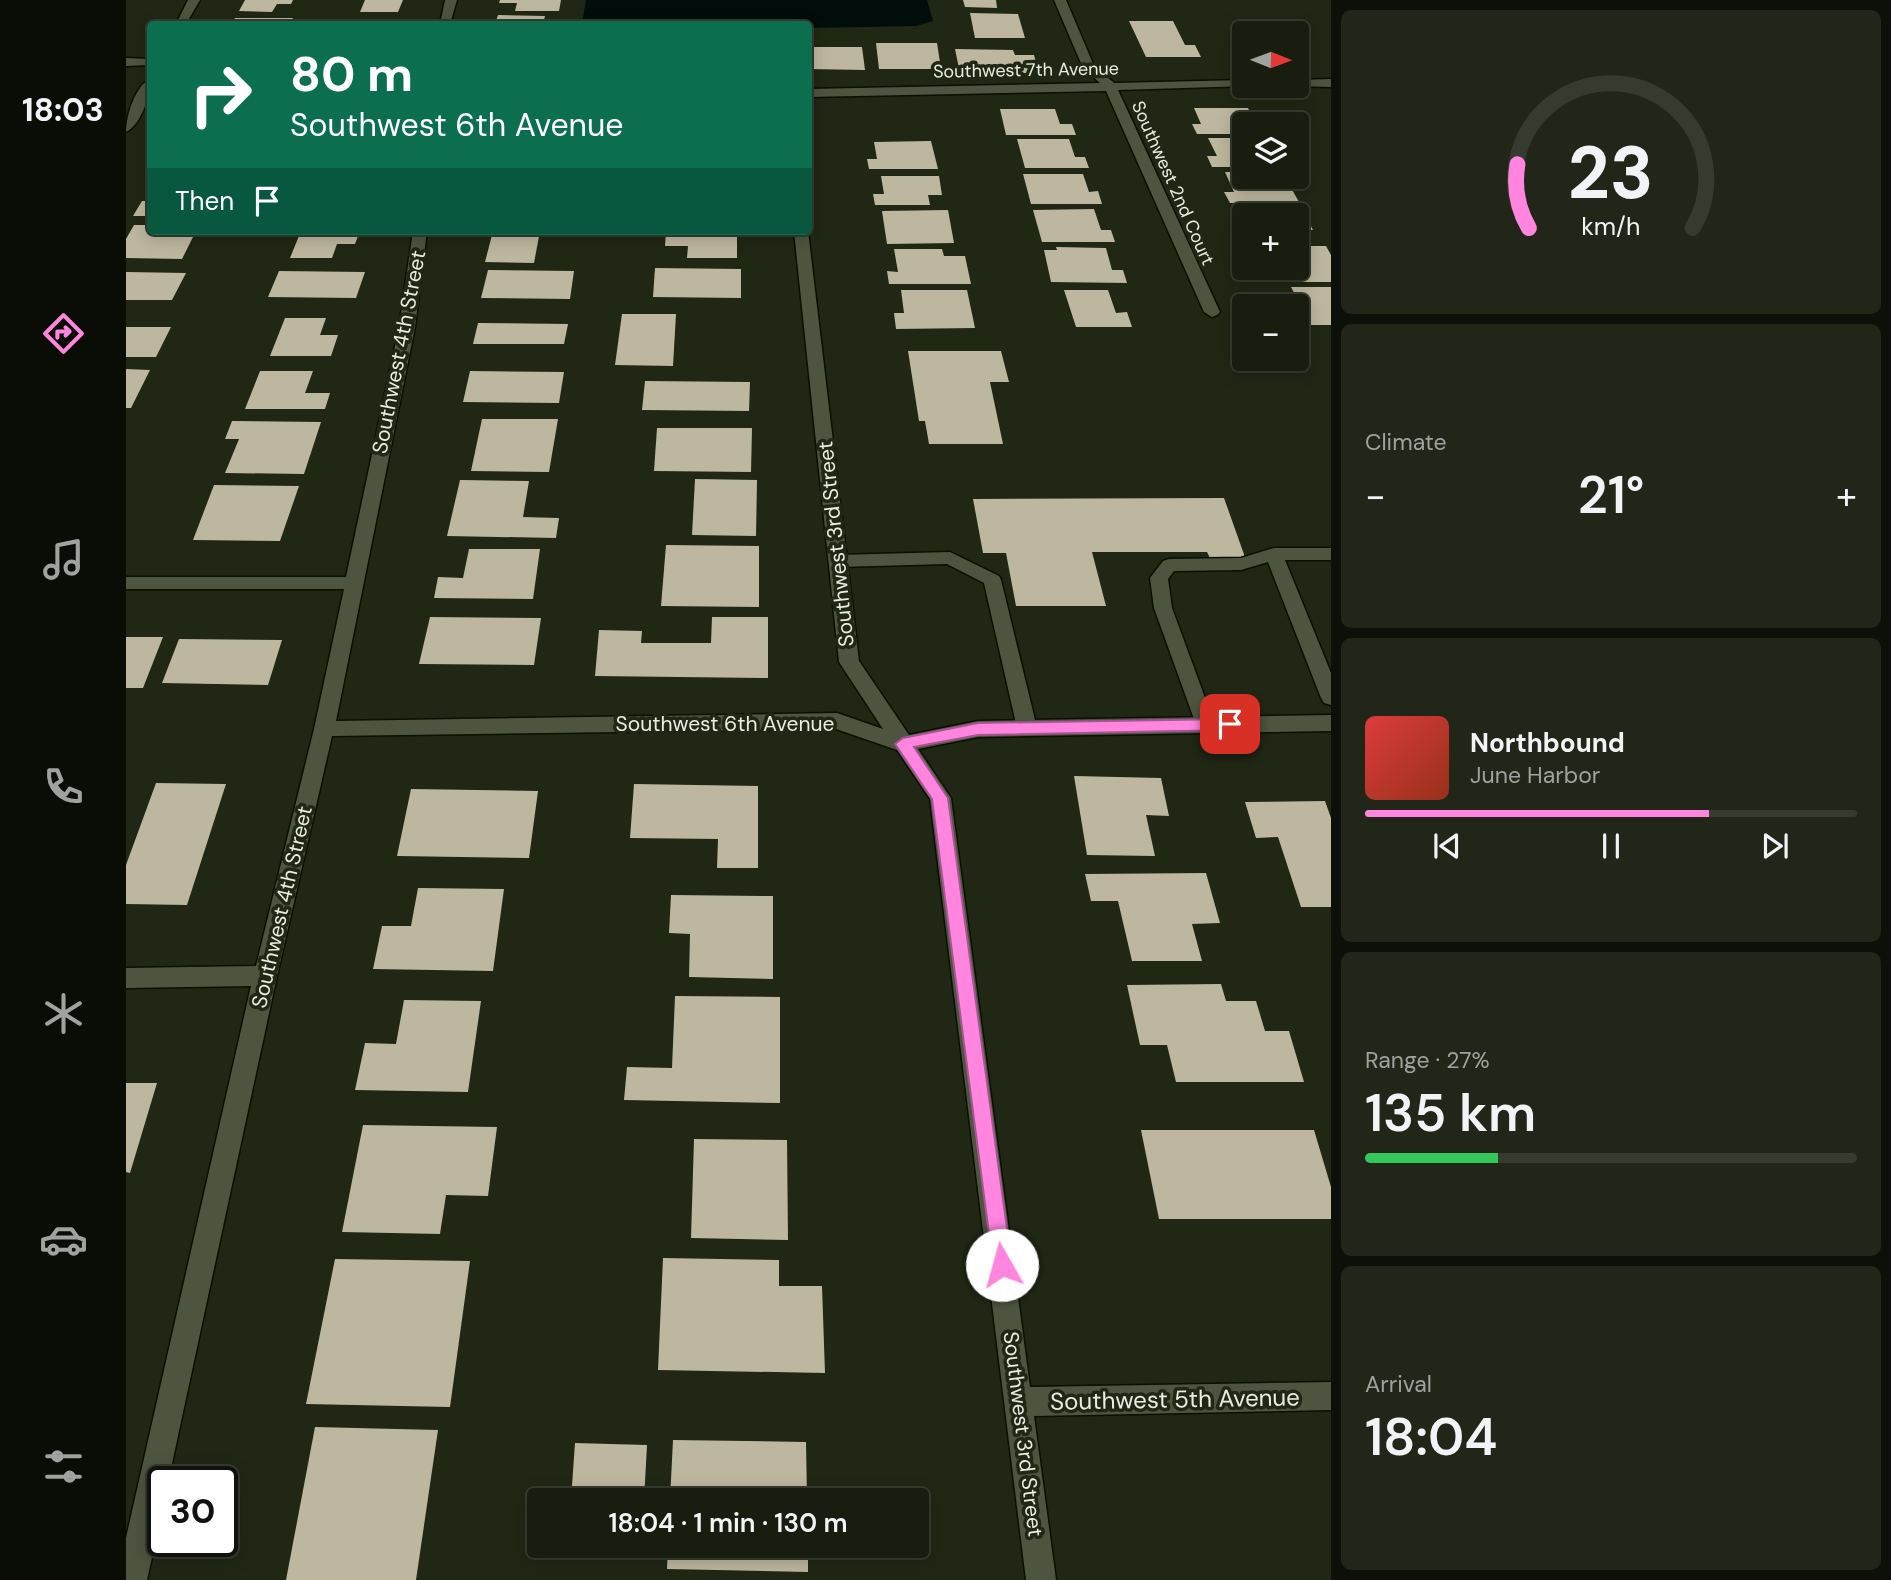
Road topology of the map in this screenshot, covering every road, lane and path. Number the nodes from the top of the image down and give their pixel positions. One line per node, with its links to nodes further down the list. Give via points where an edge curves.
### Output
1 (194, 0): 4 (street)
2 (451, 0): 5 (street)
3 (1060, 0): 11 (street, Southwest 2nd Court, via 1089,68)
4 (183, 21)
5 (446, 21)
6 (126, 62): 7 (street)
7 (147, 62)
8 (1331, 83): 10 (street)
9 (1232, 84): 11 (street, Southwest 7th Avenue)
10 (1309, 84)
11 (1110, 86): 12 (street, Southwest 7th Avenue); 17 (street, Southwest 2nd Court)
12 (812, 93)
13 (147, 96): 14 (street)
14 (126, 128)
15 (419, 235): 22 (street, Southwest 4th Street, via 407,327)
16 (801, 235): 20 (street, Southwest 3rd Street)
17 (1212, 312)
18 (1274, 554): 19 (street); 23 (street); 25 (street, via 1241,564 1169,565 1159,578 1163,608)
19 (1331, 554)
20 (838, 561): 26 (street, via 950,558 992,580); 28 (street, Southwest 3rd Street, via 849,662)
21 (126, 583): 22 (street)
22 (352, 583): 27 (street, Southwest 4th Street)
23 (1331, 698)
24 (1331, 723): 25 (street)
25 (1205, 725): 26 (street)
26 (1027, 728): 28 (street, via 978,729)
27 (324, 729): 28 (street, Southwest 6th Avenue, via 837,721); 29 (street, Southwest 4th Street)
28 (903, 744): 32 (street, Southwest 3rd Street, via 940,798)
29 (265, 976): 30 (street); 33 (street, Southwest 4th Street)
30 (126, 978)
31 (1331, 1396): 32 (street, Southwest 5th Avenue)
32 (1020, 1402): 34 (street, Southwest 3rd Street)
33 (132, 1580)
34 (1041, 1580)

